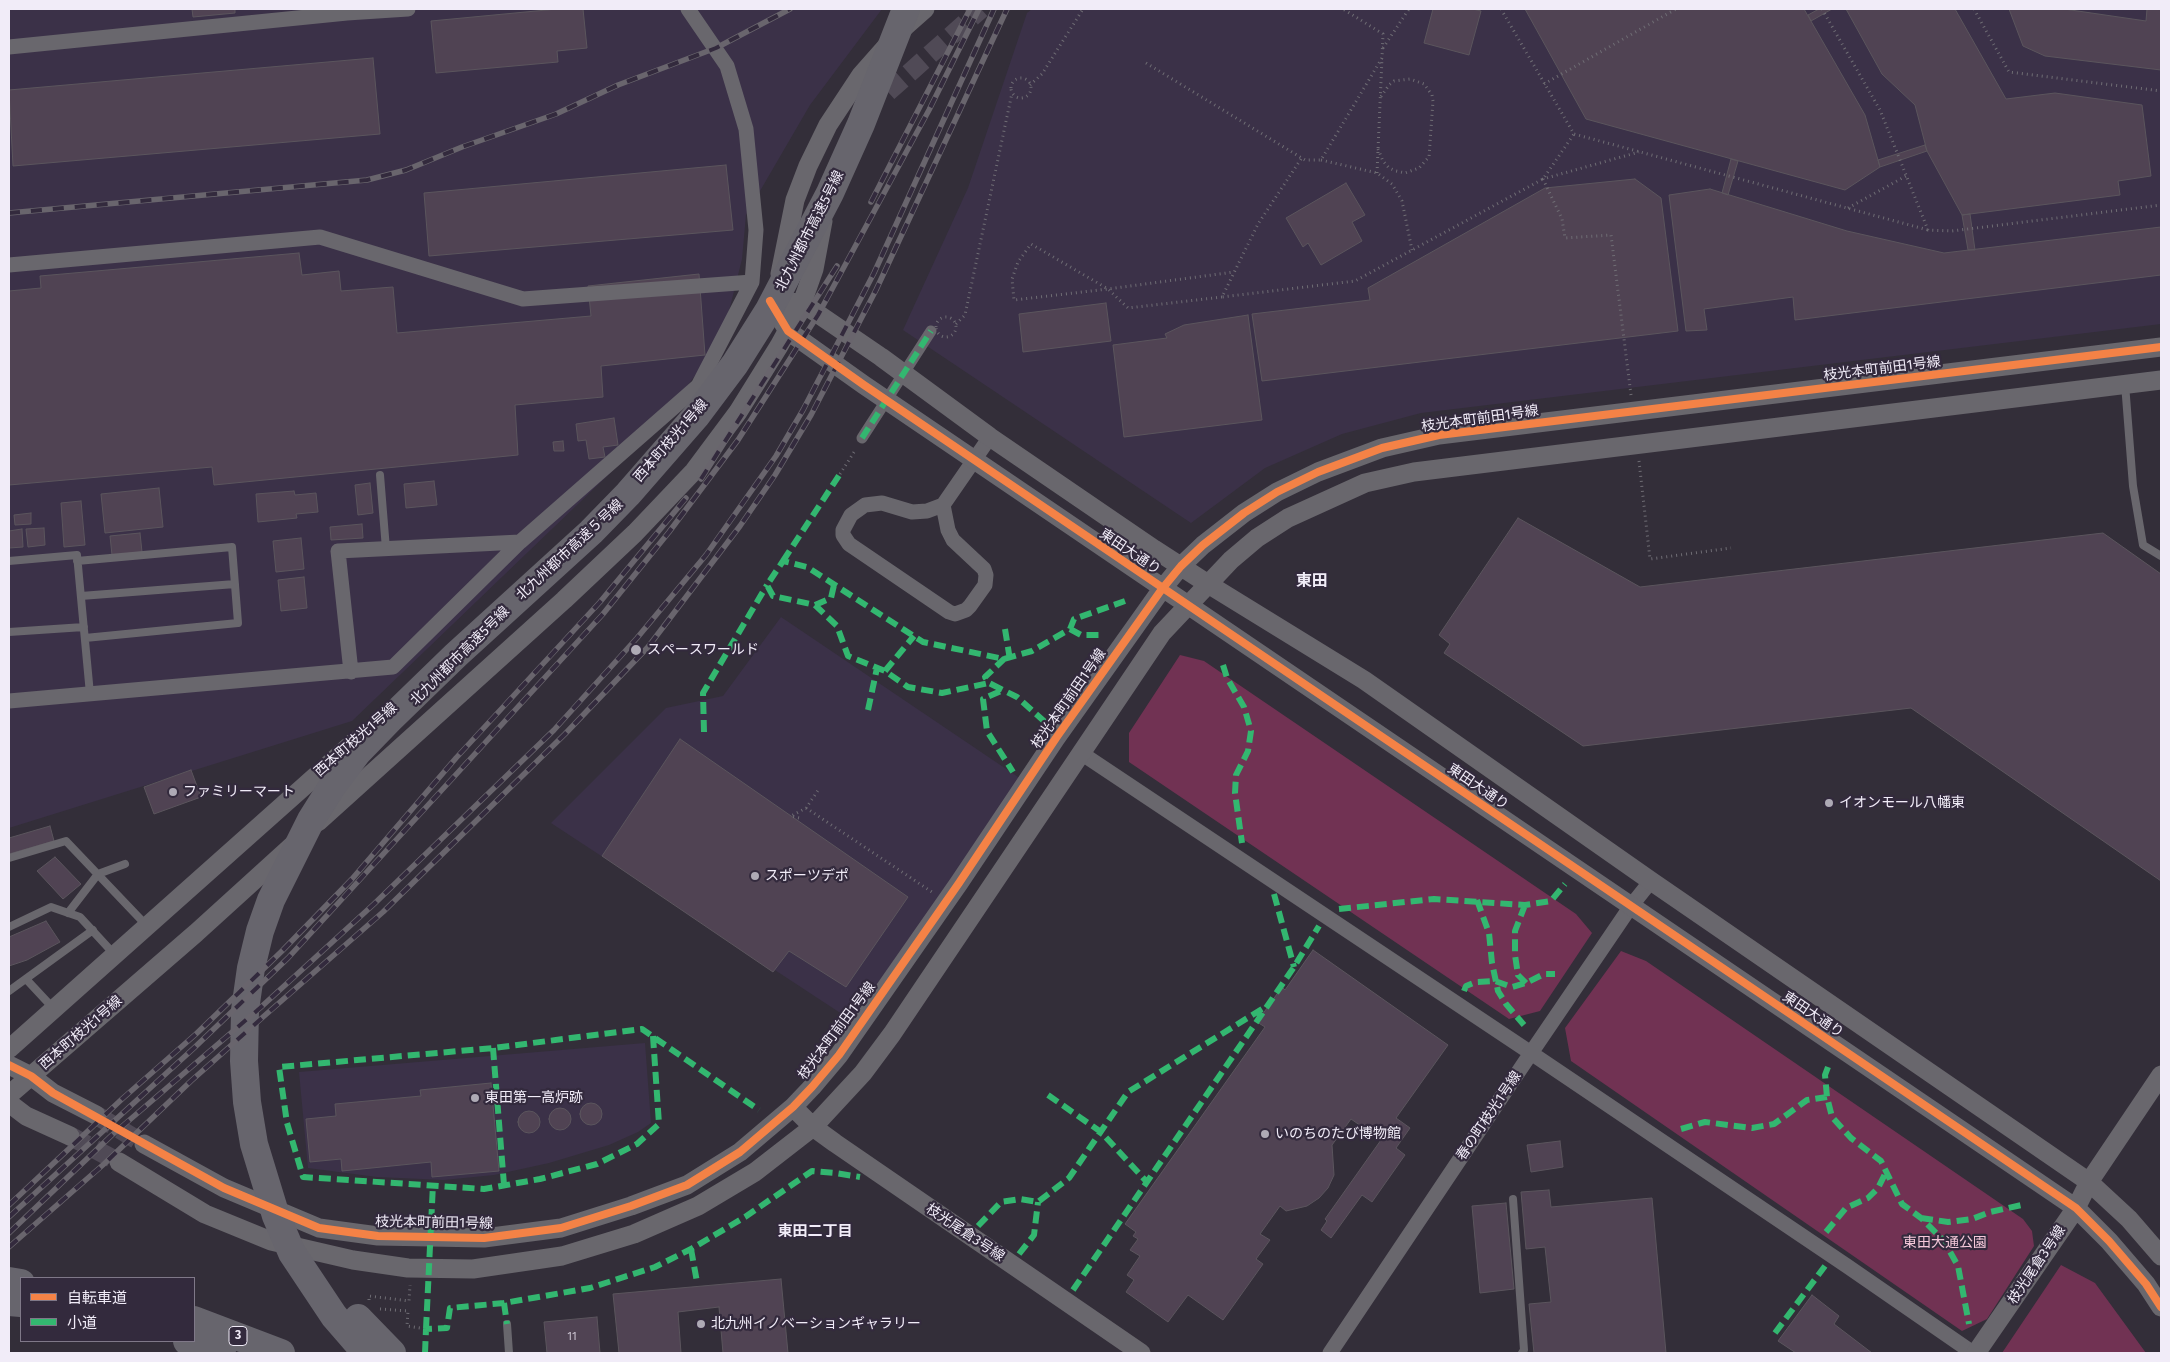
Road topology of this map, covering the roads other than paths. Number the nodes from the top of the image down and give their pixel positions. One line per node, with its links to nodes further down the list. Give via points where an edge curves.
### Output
1 (408, 9): 4 (street)
2 (688, 9): 9 (street, via 727,66 746,129 756,230)
3 (925, 9): 10 (street, 西本町枝光1号線, via 899,32 861,75 828,125 795,200)
4 (347, 11): 6 (street)
5 (904, 15): 36 (highway, 北九州都市高速5号線, via 844,163 769,310 735,364 696,416 628,494)
6 (9, 47)
7 (888, 92): 11 (street, 西本町枝光1号線, via 860,121 836,159 814,269)
8 (9, 265): 9 (street, via 320,237 523,298)
9 (752, 282): 22 (street, via 698,386)
10 (770, 301): 11 (street); 12 (street, 東田大通り); 47 (street, 西本町枝光1号線, via 752,336 686,428 564,557)
11 (802, 303): 12 (street, 西本町枝光1号線); 17 (street, 東田大通り, via 881,356)
12 (788, 331): 19 (street, 東田大通り); 58 (street, 西本町枝光1号線, via 738,412 694,471 635,534 203,926)
13 (930, 331): 18 (street)
14 (2161, 347): 27 (street, 枝光本町前田1号線, via 1439,436 1382,448 1318,472 1277,492 1244,513)
15 (2161, 380): 16 (street)
16 (2125, 384): 24 (lane, via 2133,486 2143,545); 29 (street, via 1406,474 1365,483 1288,518 1251,543)
17 (990, 437): 19 (street); 27 (street, 東田大通り)
18 (862, 438)
19 (975, 460): 21 (street); 30 (street, 東田大通り)
20 (380, 475): 23 (lane)
21 (943, 505): 21 (street, via 953,540 984,569 986,575 985,585 970,606 955,614 850,544 843,535 844,525 851,515 865,504 882,503 912,512)
22 (520, 542): 23 (street); 37 (street, via 393,667)
23 (386, 549): 37 (street, via 338,551)
24 (2161, 556)
25 (78, 560): 26 (lane, via 77,555); 28 (lane, via 232,547); 31 (lane)
26 (9, 561)
27 (1181, 566): 29 (street, 東田大通り); 30 (street, 枝光本町前田1号線)
28 (235, 584): 31 (lane); 35 (lane, via 238,623)
29 (1208, 584): 32 (street); 44 (street, 東田大通り, via 1364,680)
30 (1162, 589): 32 (street, 東田大通り); 61 (street, 枝光本町前田1号線, via 839,1055)
31 (81, 596): 33 (lane)
32 (1188, 604): 40 (street, via 1162,633); 45 (street, 東田大通り)
33 (84, 627): 34 (lane); 35 (lane)
34 (9, 632)
35 (85, 638): 38 (lane)
36 (456, 655): 78 (highway, via 357,753 310,820 288,862 260,931 245,1010 247,1102 254,1144 276,1216 292,1253 311,1283); 79 (highway, 北九州都市高速5号線, via 376,744 324,824 277,934 258,1013 256,1056 260,1102 268,1147 280,1187 317,1264 342,1299)
37 (351, 672): 38 (street)
38 (90, 694): 39 (street)
39 (9, 700)
40 (1081, 753): 55 (street); 63 (street, via 892,1034 863,1073)
41 (9, 858): 43 (lane, via 66,841)
42 (125, 864): 43 (lane)
43 (98, 874): 46 (lane); 47 (lane)
44 (1651, 882): 45 (street, 春の町枝光1号線); 67 (street, 東田大通り)
45 (1631, 906): 55 (street, 春の町枝光1号線); 69 (street, 東田大通り)
46 (68, 913): 48 (lane, via 51,907); 49 (lane, via 80,917)
47 (147, 926): 50 (street, 西本町枝光1号線)
48 (9, 927)
49 (92, 930): 50 (lane); 51 (lane)
50 (115, 955): 53 (street, 西本町枝光1号線)
51 (26, 979): 52 (lane); 53 (lane)
52 (9, 991)
53 (54, 1009): 54 (street, 西本町枝光1号線)
54 (9, 1049)
55 (1531, 1053): 75 (street, 春の町枝光1号線); 83 (street)
56 (9, 1065): 58 (street)
57 (2161, 1075): 67 (street, 枝光尾倉3号線)
58 (31, 1076): 59 (street, 西本町枝光1号線); 62 (street, via 53,1093)
59 (9, 1095)
60 (9, 1103): 64 (street, via 26,1116)
61 (793, 1107): 63 (street, 枝光尾倉3号線); 65 (street, 枝光本町前田1号線, via 740,1152 687,1185 560,1228 484,1238 378,1236 319,1228 224,1188)
62 (96, 1115)
63 (813, 1127): 66 (street, via 755,1172 698,1206 634,1234 562,1256 473,1269 408,1268 353,1260 271,1241 205,1214); 81 (street, 枝光尾倉3号線)
64 (70, 1136)
65 (144, 1144)
66 (119, 1162)
67 (2089, 1182): 69 (street, 枝光尾倉3号線); 70 (street, 東田大通り, via 2129,1219)
68 (1513, 1199): 82 (lane)
69 (2076, 1208): 71 (street, 東田大通り, via 2140,1277); 83 (street, 枝光尾倉3号線)
70 (2161, 1256)
71 (2161, 1307)
72 (195, 1320): 77 (highway, 3)
73 (507, 1324): 80 (lane)
74 (190, 1342): 76 (highway, 3)
75 (1333, 1352)
76 (222, 1353)
77 (281, 1353)
78 (366, 1353)
79 (392, 1353)
80 (509, 1353)
81 (1141, 1353)
82 (1522, 1353)
83 (1975, 1353)

